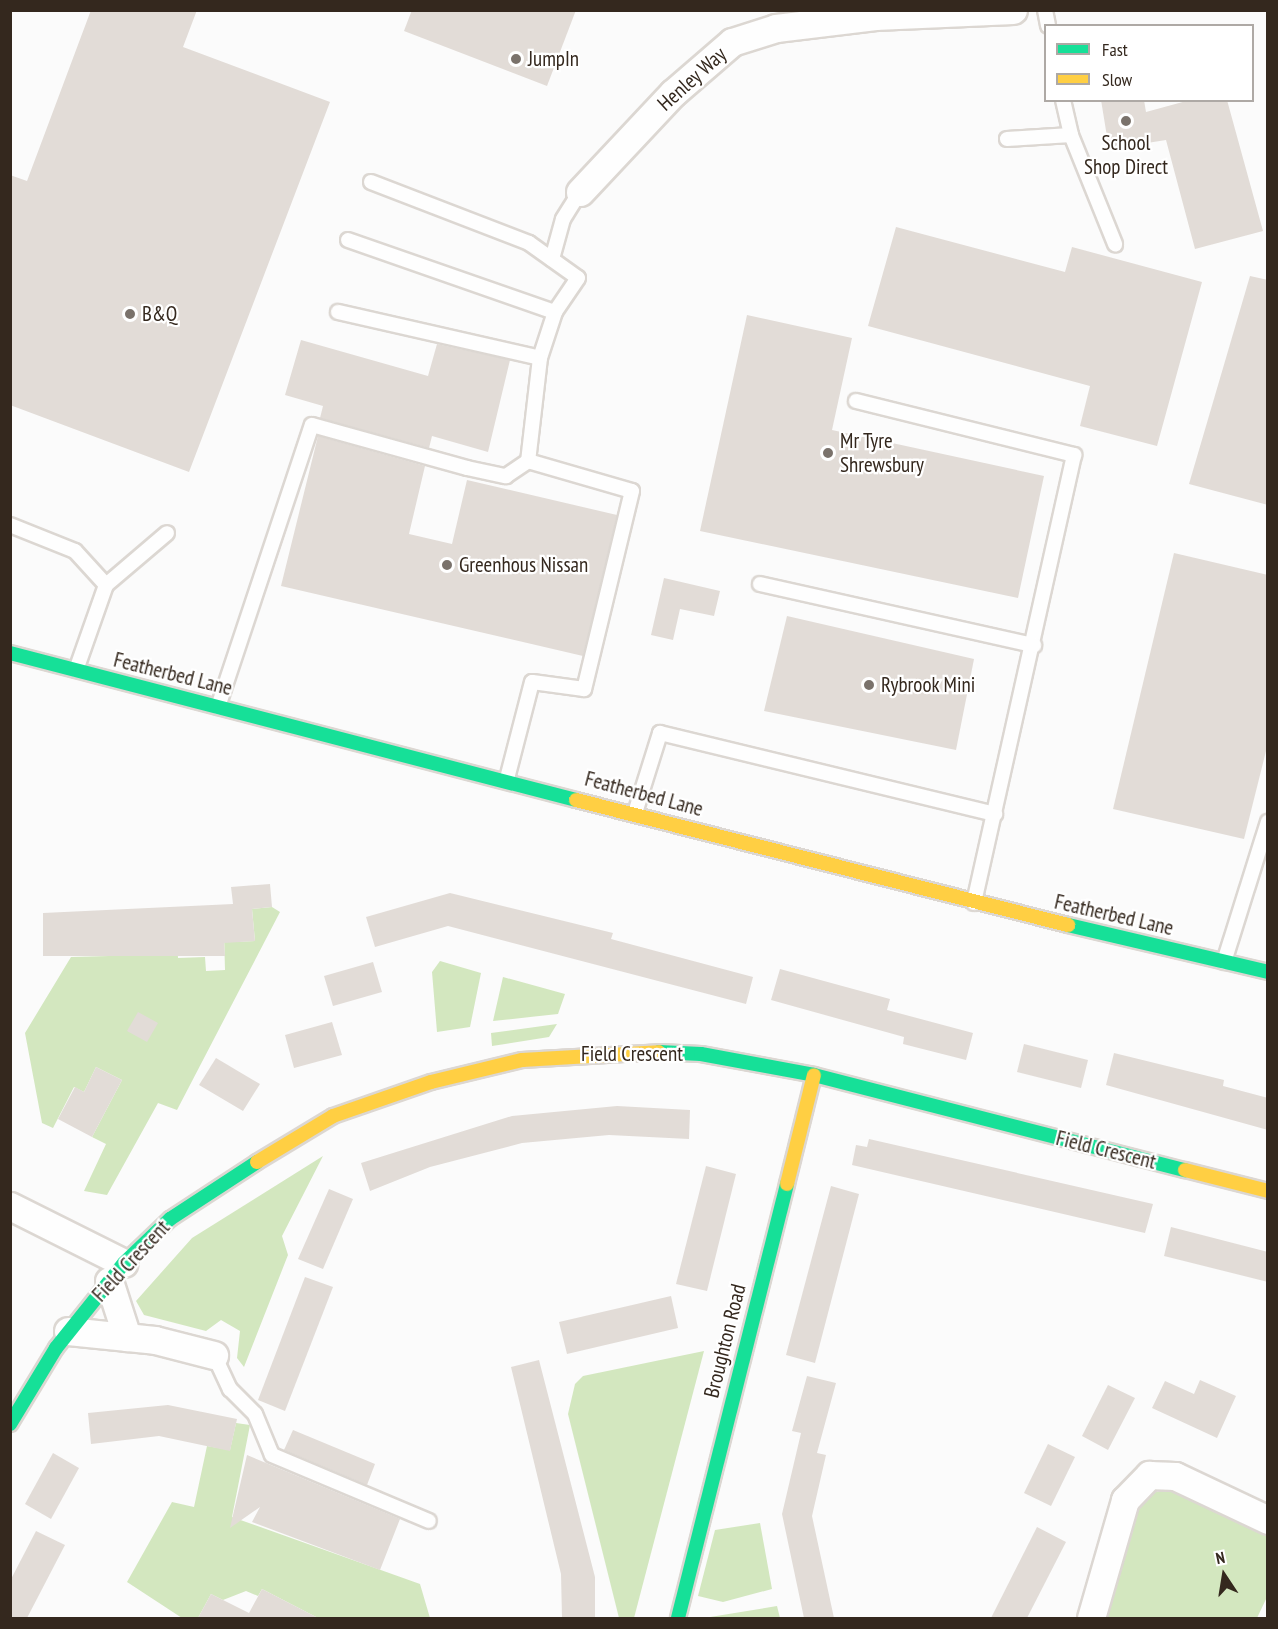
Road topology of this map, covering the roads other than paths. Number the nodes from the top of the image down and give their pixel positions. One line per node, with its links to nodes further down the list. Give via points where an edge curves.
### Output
1 (1013, 10): 2 (street, Henley Way)
2 (874, 14): 7 (street, Henley Way, via 776,28 732,42 673,93)
3 (1063, 102): 4 (lane)
4 (1071, 135): 5 (lane); 9 (lane)
5 (1007, 140)
6 (371, 182): 10 (lane, via 529,243)
7 (580, 192): 10 (lane, via 563,219)
8 (348, 240): 12 (lane)
9 (1115, 244)
10 (552, 259): 12 (lane, via 578,278)
11 (338, 312): 13 (lane)
12 (555, 312): 13 (lane)
13 (540, 358): 15 (lane)
14 (856, 401): 20 (lane, via 1074,455)
15 (528, 461): 23 (lane, via 506,476 312,425); 24 (lane, via 632,491 584,689 532,682)
16 (10, 525): 19 (lane, via 75,551)
17 (167, 533): 19 (lane)
18 (760, 584): 20 (lane)
19 (106, 585): 22 (lane)
20 (1034, 645): 26 (lane)
21 (10, 653): 22 (street, Featherbed Lane)
22 (76, 670): 23 (street, Featherbed Lane)
23 (218, 706): 24 (street, Featherbed Lane)
24 (507, 779): 25 (street, Featherbed Lane)
25 (635, 813): 26 (lane, via 660,733); 28 (street, Featherbed Lane)
26 (995, 814): 28 (lane)
27 (1268, 822): 29 (lane)
28 (974, 903): 29 (street, Featherbed Lane)
29 (1224, 962): 30 (street, Featherbed Lane)
30 (1268, 972)
31 (814, 1075): 32 (street, Field Crescent); 34 (street, Field Crescent, via 701,1054 627,1051 522,1060 431,1082 333,1116 269,1153 170,1219); 41 (street, Broughton Road)
32 (1268, 1191)
33 (10, 1206): 34 (street)
34 (117, 1272): 35 (street, Field Crescent); 36 (street)
35 (68, 1331): 36 (street, Field Crescent); 38 (street, Field Crescent)
36 (127, 1337): 37 (street, Field Crescent)
37 (214, 1355): 40 (lane, via 230,1389 255,1414 272,1455)
38 (10, 1424)
39 (1268, 1520): 42 (street, via 1175,1476 1149,1474 1125,1500)
40 (429, 1521)
41 (678, 1618)
42 (1091, 1618)

